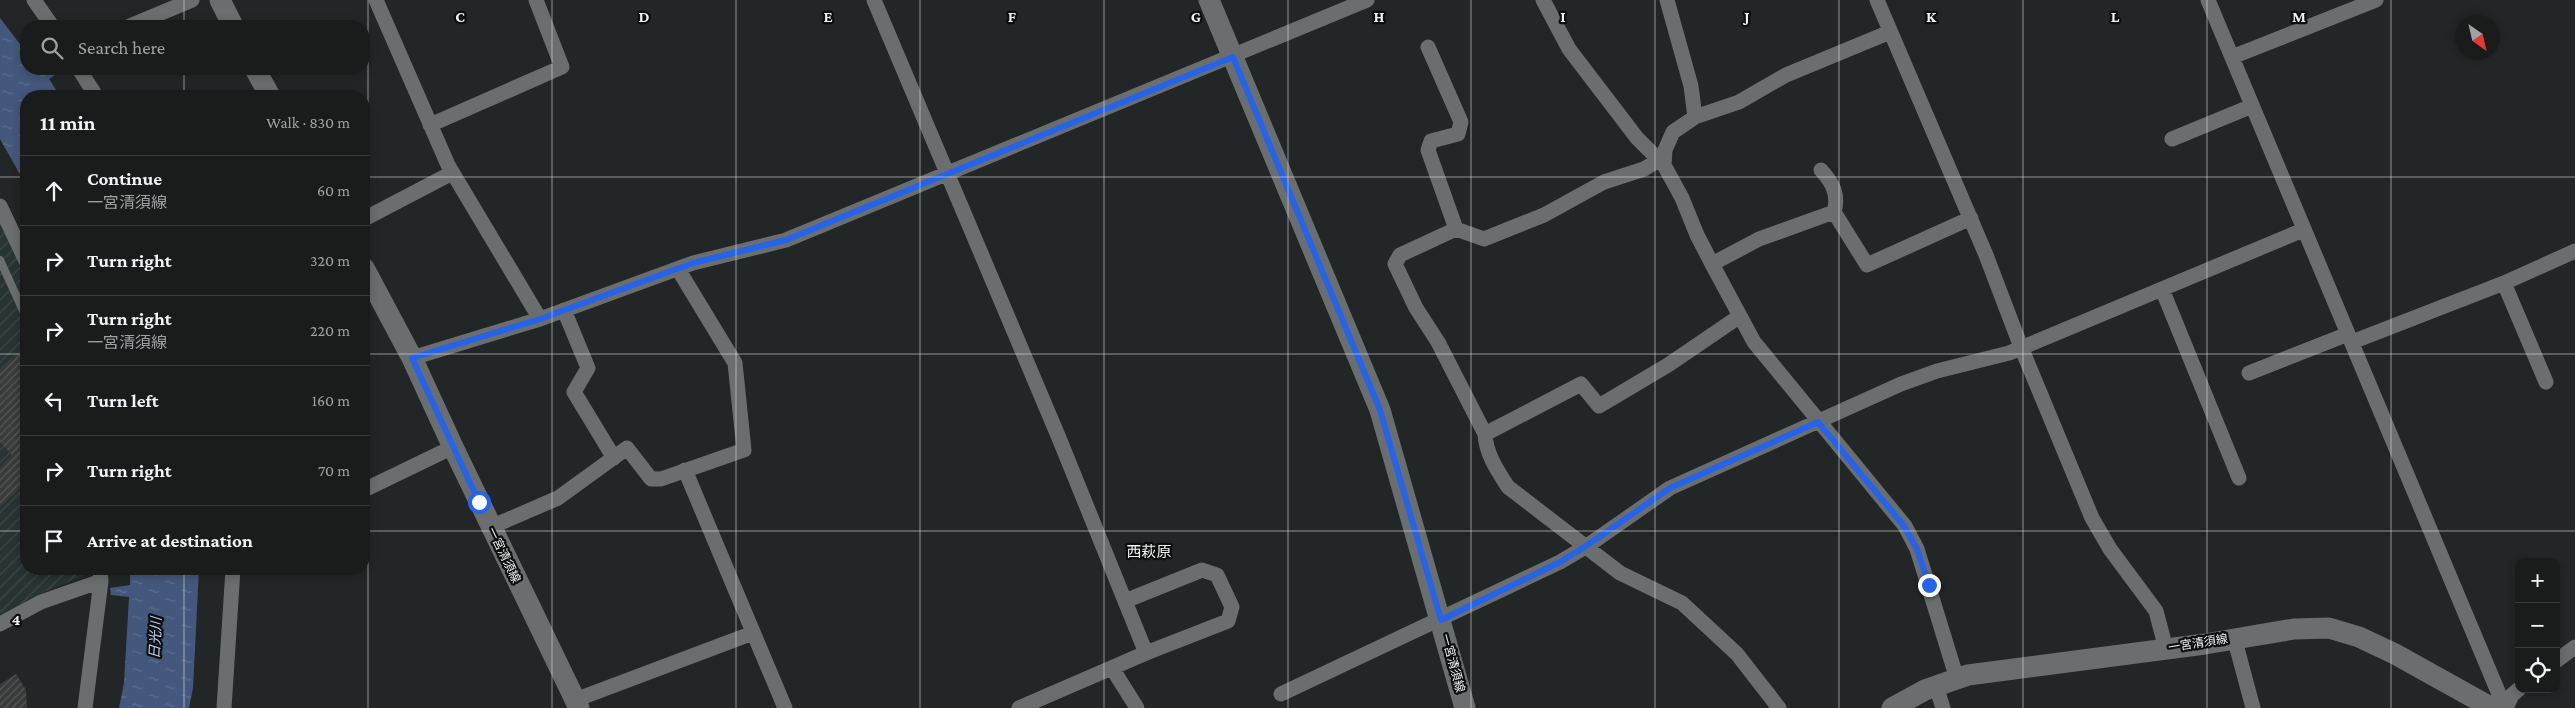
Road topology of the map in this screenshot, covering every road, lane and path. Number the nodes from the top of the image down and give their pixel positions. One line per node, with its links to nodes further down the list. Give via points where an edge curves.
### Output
1 (34, 0): 14 (street)
2 (192, 0): 15 (street)
3 (220, 0): 16 (main road)
4 (376, 0): 27 (street)
5 (536, 0): 27 (street, via 562,67)
6 (874, 0): 32 (street)
7 (1209, 0): 19 (main road, 一宮清須線)
8 (1367, 0): 19 (street)
9 (1543, 0): 29 (street, via 1570,50 1637,138)
10 (1667, 0): 26 (street, via 1691,86)
11 (1877, 0): 17 (street)
12 (2208, 0): 20 (street)
13 (2376, 0): 20 (street)
14 (48, 20)
15 (144, 20)
16 (230, 20)
17 (1890, 32): 26 (street, via 1786,75 1739,102); 36 (street)
18 (1428, 48): 37 (street, via 1461,122 1458,134 1432,142 1428,150)
19 (1233, 57): 32 (street); 68 (main road, 一宮清須線, via 1380,410)
20 (2232, 58): 25 (street)
21 (83, 75): 23 (street)
22 (258, 75): 24 (main road)
23 (92, 90)
24 (267, 90)
25 (2252, 106): 28 (street); 38 (street)
26 (1695, 117): 29 (street, via 1673,132)
27 (430, 125): 31 (street)
28 (2172, 139)
29 (1662, 163): 37 (street, via 1604,182 1544,215 1484,239); 42 (street)
30 (1821, 170): 34 (street, via 1833,187 1837,200)
31 (452, 173): 35 (street); 50 (street)
32 (947, 175): 43 (street, via 786,240); 67 (street)
33 (0, 206): 39 (street)
34 (1834, 212): 36 (street, via 1867,265); 42 (street, via 1759,240)
35 (370, 215)
36 (1971, 218): 52 (street)
37 (1456, 229): 57 (street, via 1400,255 1395,264)
38 (2303, 230): 46 (street); 51 (street)
39 (20, 248)
40 (2575, 251): 45 (street)
41 (0, 260): 47 (lane)
42 (1712, 264): 49 (street)
43 (678, 269): 48 (street); 60 (street, via 735,363 744,450)
44 (370, 279): 53 (main road, 一宮清須線)
45 (2504, 283): 51 (street); 55 (street)
46 (2162, 289): 52 (street); 61 (street)
47 (20, 304)
48 (564, 310): 50 (street); 59 (street, via 588,368 574,392)
49 (1740, 316): 56 (street, via 1754,342); 57 (street, via 1668,365 1599,406 1581,384)
50 (540, 319): 53 (street)
51 (2350, 338): 54 (street); 93 (street, via 2499,694)
52 (2021, 348): 56 (street, via 1936,371); 73 (street, via 2092,518 2110,549 2156,611)
53 (412, 358): 58 (main road, 一宮清須線)
54 (2249, 373)
55 (2546, 382)
56 (1818, 422): 64 (street, via 1670,488); 77 (street, via 1904,526 1917,549)
57 (1485, 434): 64 (street, via 1486,448 1508,486)
58 (452, 447): 62 (street); 63 (main road, 一宮清須線)
59 (614, 458): 60 (street, via 627,448 651,478 661,479); 63 (street, via 558,498)
60 (685, 470): 70 (street)
61 (2239, 478)
62 (370, 487)
63 (490, 527): 81 (main road, 一宮清須線)
64 (1586, 546): 68 (street); 88 (street, via 1620,573 1682,603 1737,654)
65 (100, 575): 69 (street); 82 (street)
66 (234, 575): 83 (street)
67 (1125, 601): 74 (street); 74 (street, via 1202,570 1217,575 1232,608 1228,621)
68 (1441, 620): 80 (street); 87 (main road, 一宮清須線)
69 (0, 624)
70 (753, 633): 81 (street); 84 (street)
71 (2234, 637): 73 (main road, 一宮清須線); 91 (street); 92 (main road, 一宮清須線, via 2329,628 2359,637 2395,654)
72 (2575, 647): 75 (street)
73 (2166, 649): 77 (main road, 一宮清須線, via 2028,666)
74 (1146, 653): 76 (street)
75 (2560, 658)
76 (1112, 668): 85 (street); 86 (street)
77 (1957, 679): 78 (main road, 一宮清須線)
78 (1936, 686): 89 (main road, 一宮清須線); 90 (street)
79 (2515, 692): 94 (street)
80 (1281, 694)
81 (577, 704)
82 (85, 708)
83 (224, 708)
84 (785, 708)
85 (1019, 708)
86 (1137, 708)
87 (1465, 708)
88 (1779, 708)
89 (1892, 708)
90 (1943, 708)
91 (2253, 708)
92 (2492, 708)
93 (2496, 708)
94 (2506, 708)

